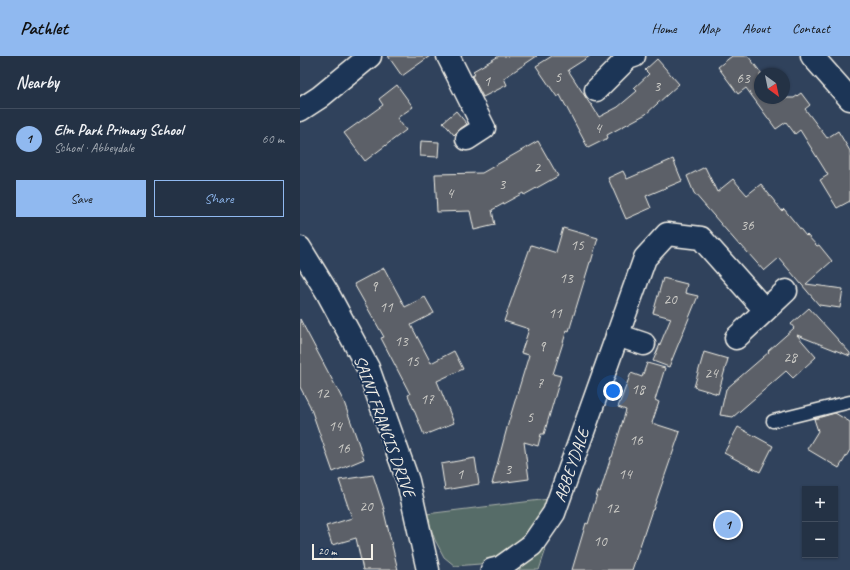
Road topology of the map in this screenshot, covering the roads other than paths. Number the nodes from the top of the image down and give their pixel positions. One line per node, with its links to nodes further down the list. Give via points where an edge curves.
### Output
1 (370, 56): 7 (street)
2 (448, 56): 8 (street, via 484,128)
3 (812, 56): 6 (street)
4 (630, 57): 5 (street)
5 (596, 90)
6 (850, 99)
7 (300, 110)
8 (467, 139)
9 (300, 248): 17 (street, SAINT FRANCIS DRIVE, via 368,368 408,481)
10 (786, 291): 11 (street)
11 (765, 310): 12 (street, ABBEYDALE, via 700,238 667,234 644,258); 13 (street)
12 (617, 335): 14 (street); 18 (street, ABBEYDALE, via 554,513 532,545 500,568)
13 (736, 338)
14 (644, 344)
15 (850, 402): 16 (lane)
16 (773, 421)
17 (428, 570)
18 (492, 570)

